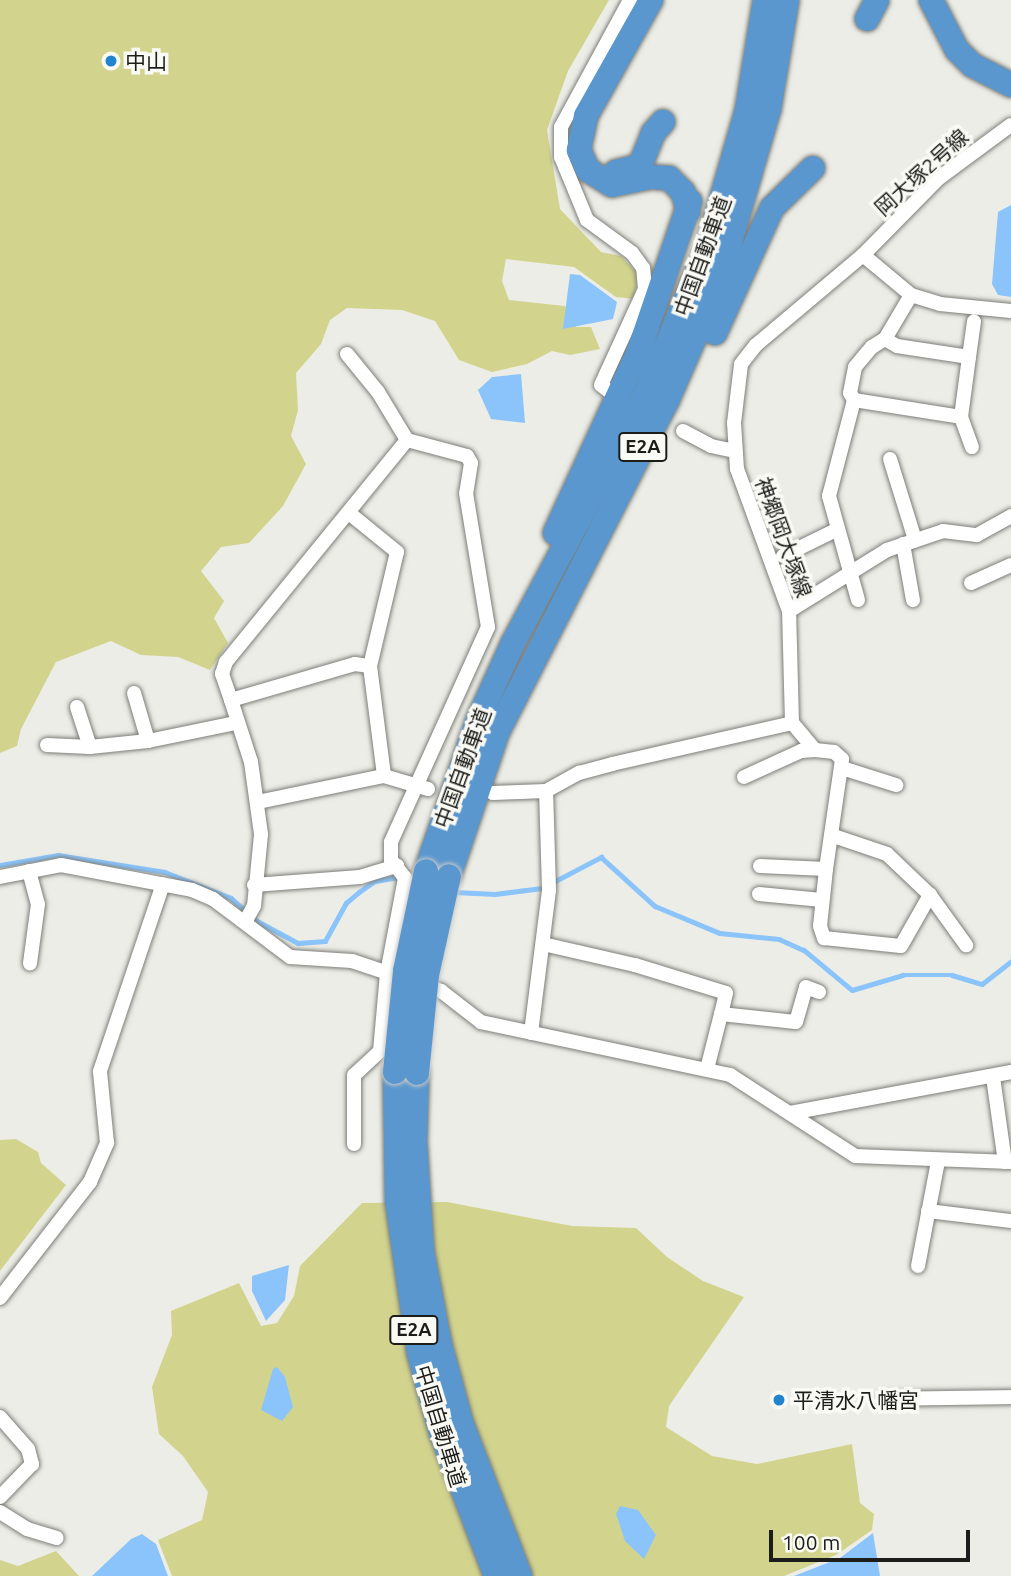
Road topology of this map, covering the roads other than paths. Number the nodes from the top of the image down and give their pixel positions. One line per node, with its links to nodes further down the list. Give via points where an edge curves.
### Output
1 (630, 0): 20 (street, via 561,127 564,167 587,220 632,253 643,268 645,289 602,382)
2 (651, 0): 50 (highway, via 586,116 579,150 588,170 604,183 629,185 650,177 669,178 689,206 640,348 494,668)
3 (663, 0): 10 (highway, via 598,115 590,136 593,155 609,170 635,169 646,158 653,133)
4 (765, 0): 50 (highway, 中国自動車道 / E2A, via 747,110 727,188 678,324 626,436 513,643)
5 (787, 0): 31 (highway, 中国自動車道 / E2A, via 769,109 722,272 667,401)
6 (931, 0): 9 (highway, via 957,50 972,65)
7 (938, 0): 8 (highway, via 962,45)
8 (1011, 77)
9 (1011, 85)
10 (663, 122)
11 (1011, 125): 13 (street, 岡大塚2号線, via 939,178)
12 (813, 168): 31 (highway, via 772,208 649,461)
13 (863, 255): 14 (street); 26 (street, 神郷岡大塚線, via 748,353 736,383)
14 (911, 295): 15 (street, via 940,304); 17 (street)
15 (1011, 311)
16 (974, 321): 19 (street)
17 (885, 339): 19 (street, via 897,346); 21 (street, via 855,367 850,393)
18 (347, 354): 24 (street, via 378,392)
19 (969, 357): 22 (street)
20 (610, 392)
21 (854, 400): 22 (street); 30 (street, via 829,496)
22 (961, 417): 25 (street)
23 (683, 431): 26 (street, via 711,446)
24 (407, 440): 28 (street); 55 (street, via 467,456 471,463 467,493 488,627)
25 (972, 447)
26 (735, 451): 39 (street, 神郷岡大塚線, via 737,469)
27 (890, 459): 32 (street)
28 (349, 513): 40 (street, via 397,552); 42 (street, via 226,662 222,674)
29 (1011, 516): 32 (street, via 977,535 943,531)
30 (836, 530): 33 (street); 35 (street)
31 (593, 542): 65 (highway, 中国自動車道 / E2A, via 497,733)
32 (909, 542): 35 (street); 38 (street)
33 (783, 556)
34 (1011, 565): 36 (street)
35 (852, 572): 37 (street); 39 (street)
36 (971, 583)
37 (858, 600)
38 (913, 600)
39 (789, 611): 45 (street, 神郷岡大塚線)
40 (370, 666): 42 (street, via 355,664); 52 (street)
41 (134, 693): 46 (street)
42 (231, 700): 44 (street)
43 (77, 707): 48 (street)
44 (236, 723): 46 (street); 59 (street, via 251,762)
45 (792, 723): 49 (street); 57 (street, via 601,767)
46 (148, 741): 48 (street)
47 (47, 745): 48 (street)
48 (90, 747)
49 (815, 750): 51 (street, via 839,754); 53 (street, via 801,751)
50 (463, 757): 65 (highway, 中国自動車道 / E2A)
51 (842, 768): 54 (street); 60 (street)
52 (384, 776): 55 (street); 59 (street)
53 (744, 777)
54 (896, 785)
55 (413, 786): 56 (street); 61 (street, via 391,842 390,855)
56 (428, 789)
57 (546, 791): 58 (street); 73 (street, via 550,885)
58 (493, 793)
59 (258, 802): 68 (street, via 261,834)
60 (831, 835): 63 (street); 70 (street, via 887,854)
61 (397, 866): 68 (street, via 360,877); 76 (street, via 405,878)
62 (760, 866): 63 (street)
63 (826, 870): 71 (street)
64 (29, 871): 66 (street); 67 (street, via 61,865); 75 (street, via 38,904)
65 (437, 873): 81 (highway, 中国自動車道 / E2A, bridge, via 405,971)
66 (0, 877)
67 (163, 884): 72 (street, via 214,899); 91 (street, via 100,1071 107,1143 90,1182)
68 (254, 885): 72 (street)
69 (759, 894): 71 (street)
70 (930, 895): 71 (street, via 901,946 824,938); 74 (street)
71 (822, 900)
72 (249, 916): 76 (street, via 278,952 290,957 352,961)
73 (543, 944): 78 (street, via 635,965 726,993); 79 (street)
74 (966, 945)
75 (30, 963)
76 (387, 973): 79 (street, via 442,991 481,1022); 85 (street, via 380,1051 354,1075)
77 (819, 992): 78 (street, via 806,987 796,1022)
78 (721, 1014): 80 (street)
79 (531, 1033): 80 (street)
80 (707, 1069): 84 (street, via 730,1075)
81 (406, 1072): 98 (highway, 中国自動車道 / E2A, via 397,1200 419,1353 464,1497); 99 (highway, 中国自動車道 / E2A, via 422,1251 440,1345 473,1457)
82 (1011, 1072): 83 (street)
83 (993, 1077): 84 (street); 87 (street)
84 (790, 1113): 86 (street, via 855,1156)
85 (354, 1144)
86 (938, 1161): 87 (street); 88 (street)
87 (1008, 1162)
88 (928, 1211): 89 (street); 90 (street)
89 (1011, 1221)
90 (918, 1266)
91 (0, 1298)
92 (1011, 1397): 93 (street)
93 (884, 1399)
94 (0, 1417): 95 (street, via 28,1449 32,1464)
95 (0, 1497)
96 (0, 1512): 97 (street, via 27,1529)
97 (57, 1538)
98 (496, 1576)
99 (520, 1576)

